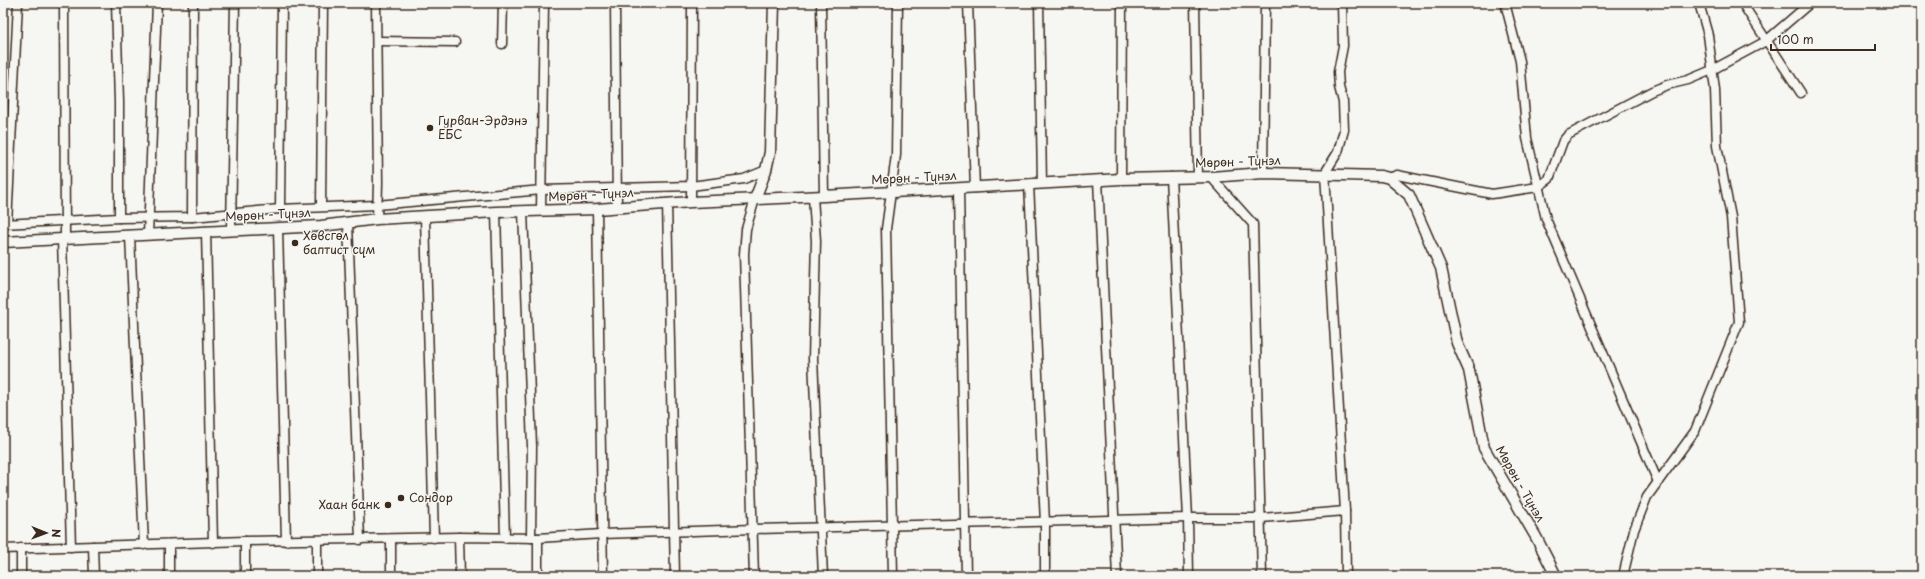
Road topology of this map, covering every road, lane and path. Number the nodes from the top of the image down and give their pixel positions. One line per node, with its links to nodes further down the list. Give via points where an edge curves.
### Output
1 (18, 3): 72 (street)
2 (64, 3): 70 (street)
3 (116, 3): 67 (street)
4 (157, 3): 68 (street)
5 (193, 3): 65 (street)
6 (235, 3): 64 (street)
7 (282, 3): 59 (street)
8 (323, 3): 57 (street)
9 (376, 3): 27 (street)
10 (503, 3): 30 (street)
11 (544, 3): 49 (street)
12 (615, 3): 47 (street)
13 (692, 3): 44 (street)
14 (774, 3): 33 (street, via 770,152)
15 (821, 3): 51 (street)
16 (898, 3): 50 (street, via 896,155)
17 (968, 3): 46 (street)
18 (1039, 3): 43 (street)
19 (1122, 3): 40 (street)
20 (1194, 3): 37 (street)
21 (1265, 3): 34 (street)
22 (1342, 3): 35 (street, via 1343,46 1338,72 1344,130 1338,152)
23 (1505, 3): 45 (street, via 1520,62 1527,138)
24 (1699, 3): 31 (street, via 1708,35)
25 (1742, 3): 28 (street)
26 (1810, 3): 28 (street)
27 (377, 41): 29 (street); 56 (street)
28 (1766, 41): 31 (street); 32 (street)
29 (455, 42)
30 (502, 44)
31 (1712, 70): 45 (street, via 1652,91 1573,131 1563,141 1549,179); 80 (street, via 1717,146 1731,217 1739,322 1695,432)
32 (1801, 93)
33 (766, 170): 44 (street, via 744,179); 53 (street)
34 (1263, 172): 35 (street, Мөрөн - Түнэл); 38 (street, Мөрөн - Түнэл)
35 (1325, 174): 39 (street, Мөрөн - Түнэл); 81 (street)
36 (1171, 177): 37 (street, Мөрөн - Түнэл); 40 (street, Мөрөн - Түнэл); 82 (street)
37 (1198, 177): 38 (street, Мөрөн - Түнэл)
38 (1211, 177): 83 (street, via 1253,224)
39 (1389, 178): 45 (street, via 1397,175 1492,194); 127 (street, Мөрөн - Түнэл, via 1409,195 1441,268 1457,343 1469,370 1484,448)
40 (1121, 179): 41 (street, Мөрөн - Түнэл)
41 (1098, 180): 43 (street, Мөрөн - Түнэл); 84 (street)
42 (1029, 184): 43 (street, Мөрөн - Түнэл); 46 (street, Мөрөн - Түнэл); 85 (street)
43 (1042, 184)
44 (692, 186): 47 (street); 54 (street)
45 (1538, 187): 80 (street, via 1546,219)
46 (975, 188): 48 (street, Мөрөн - Түнэл)
47 (617, 189): 49 (street); 58 (street)
48 (959, 189): 50 (street, Мөрөн - Түнэл); 86 (street)
49 (542, 190): 56 (street); 62 (street)
50 (891, 192): 51 (street, Мөрөн - Түнэл); 87 (street, via 886,229)
51 (824, 196): 52 (street, Мөрөн - Түнэл)
52 (813, 197): 53 (street, Мөрөн - Түнэл); 88 (street, via 816,241 813,359)
53 (754, 199): 54 (street, Мөрөн - Түнэл); 89 (street, via 746,229 744,254)
54 (691, 202): 55 (street, Мөрөн - Түнэл)
55 (667, 203): 58 (street, Мөрөн - Түнэл); 90 (street)
56 (377, 205): 57 (street); 69 (street)
57 (321, 206): 59 (street)
58 (617, 208): 60 (street, Мөрөн - Түнэл)
59 (280, 209): 64 (street)
60 (597, 209): 62 (street, Мөрөн - Түнэл); 91 (street)
61 (523, 211): 62 (street, Мөрөн - Түнэл); 63 (street, Мөрөн - Түнэл); 95 (street)
62 (541, 211)
63 (496, 212): 66 (street, Мөрөн - Түнэл); 94 (street)
64 (230, 214): 65 (street); 74 (street)
65 (192, 217): 68 (street)
66 (425, 217): 69 (street, Мөрөн - Түнэл); 93 (street)
67 (119, 218): 68 (street); 70 (street)
68 (150, 218): 76 (street)
69 (377, 219): 71 (street, Мөрөн - Түнэл)
70 (65, 222): 72 (street); 78 (street)
71 (348, 223): 73 (street, Мөрөн - Түнэл); 97 (street)
72 (5, 224)
73 (278, 228): 74 (street, Мөрөн - Түнэл); 100 (street)
74 (231, 230): 75 (street, Мөрөн - Түнэл)
75 (206, 231): 76 (street, Мөрөн - Түнэл); 101 (street)
76 (148, 235): 77 (street, Мөрөн - Түнэл)
77 (130, 236): 78 (street, Мөрөн - Түнэл); 103 (street)
78 (64, 238): 79 (street, Мөрөн - Түнэл); 105 (street)
79 (3, 242)
80 (1658, 482): 128 (street, via 1647,497 1634,530)
81 (1345, 511): 83 (street); 126 (street)
82 (1188, 518): 83 (street); 84 (street); 124 (street)
83 (1262, 518): 125 (street)
84 (1116, 520): 85 (street); 123 (street)
85 (1044, 523): 86 (street); 122 (street)
86 (965, 524): 87 (street); 121 (street)
87 (892, 526): 88 (street); 120 (street)
88 (822, 528): 89 (street); 119 (street)
89 (754, 529): 90 (street); 118 (street)
90 (674, 532): 91 (street); 117 (street)
91 (602, 534): 95 (street); 116 (street)
92 (459, 537): 93 (street); 94 (street); 114 (street)
93 (434, 538): 96 (street)
94 (505, 538): 95 (street)
95 (534, 538): 115 (street)
96 (391, 539): 97 (street); 113 (street)
97 (360, 540): 99 (street)
98 (245, 541): 100 (street); 101 (street); 111 (street)
99 (316, 541): 100 (street); 112 (street)
100 (286, 542)
101 (213, 543): 102 (street)
102 (169, 544): 103 (street); 110 (street)
103 (144, 545): 104 (street)
104 (93, 546): 105 (street); 109 (street)
105 (71, 547): 106 (street)
106 (21, 548): 107 (street); 108 (street)
107 (3, 549)
108 (21, 576)
109 (94, 576)
110 (169, 576)
111 (246, 576)
112 (317, 576)
113 (391, 576)
114 (460, 576)
115 (538, 576)
116 (603, 576)
117 (675, 576)
118 (754, 576)
119 (823, 576)
120 (893, 576)
121 (966, 576)
122 (1045, 576)
123 (1117, 576)
124 (1189, 576)
125 (1262, 576)
126 (1346, 576)
127 (1556, 576)
128 (1623, 576)

